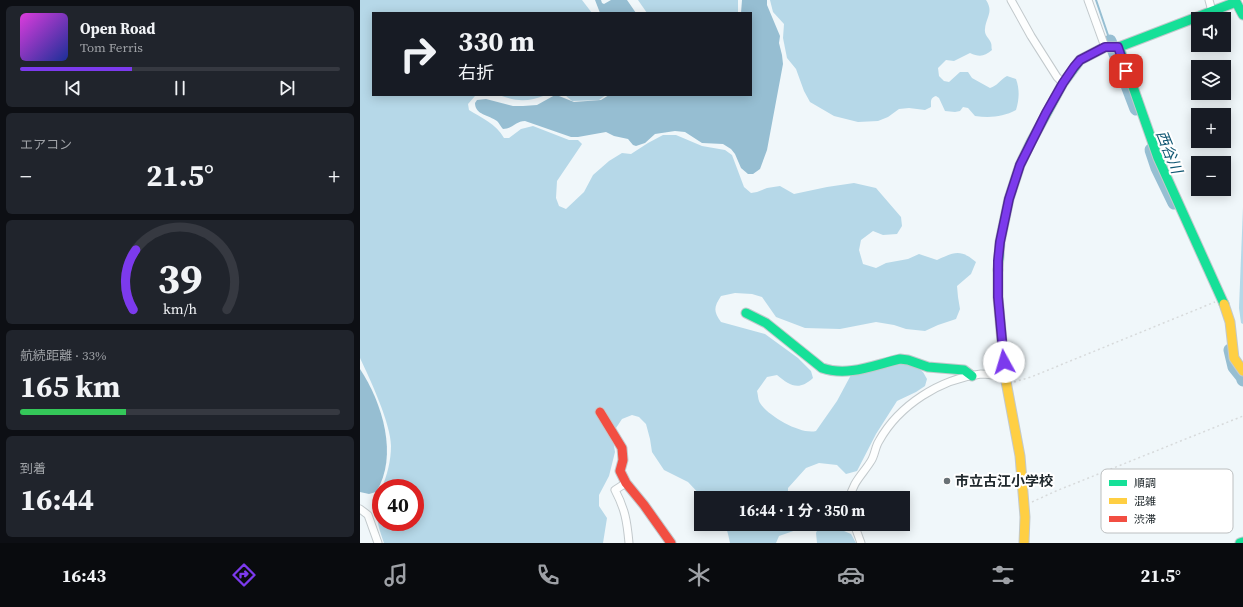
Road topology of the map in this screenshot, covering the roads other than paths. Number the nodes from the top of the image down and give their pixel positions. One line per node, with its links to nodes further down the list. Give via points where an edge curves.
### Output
1 (1011, 0): 8 (street, via 1031,36)
2 (1088, 0): 6 (street)
3 (1209, 0): 4 (street)
4 (1212, 11): 5 (street, via 1236,2); 7 (street)
5 (1243, 15)
6 (1105, 47): 7 (street); 8 (street, via 1080,60)
7 (1118, 47): 10 (street, via 1166,178 1222,299 1230,322 1234,358)
8 (1063, 83): 12 (street, via 1020,165 1009,199 1000,242 998,297)
9 (746, 314): 11 (street, via 766,323 829,371 846,372 900,359 928,367 964,370)
10 (1243, 371)
11 (972, 376): 12 (street, via 982,374); 15 (street, via 946,383 910,405 879,441 871,461)
12 (1006, 381): 23 (street, via 1020,456 1025,517)
13 (600, 412): 14 (street, via 622,448 623,460 620,471)
14 (626, 483): 20 (street, via 615,490 626,516); 21 (street)
15 (851, 491)
16 (360, 509): 19 (street, via 368,516)
17 (857, 531): 22 (street)
18 (1243, 542): 24 (street)
19 (378, 543)
20 (629, 543)
21 (671, 543)
22 (861, 543)
23 (1024, 543)
24 (1240, 543)

